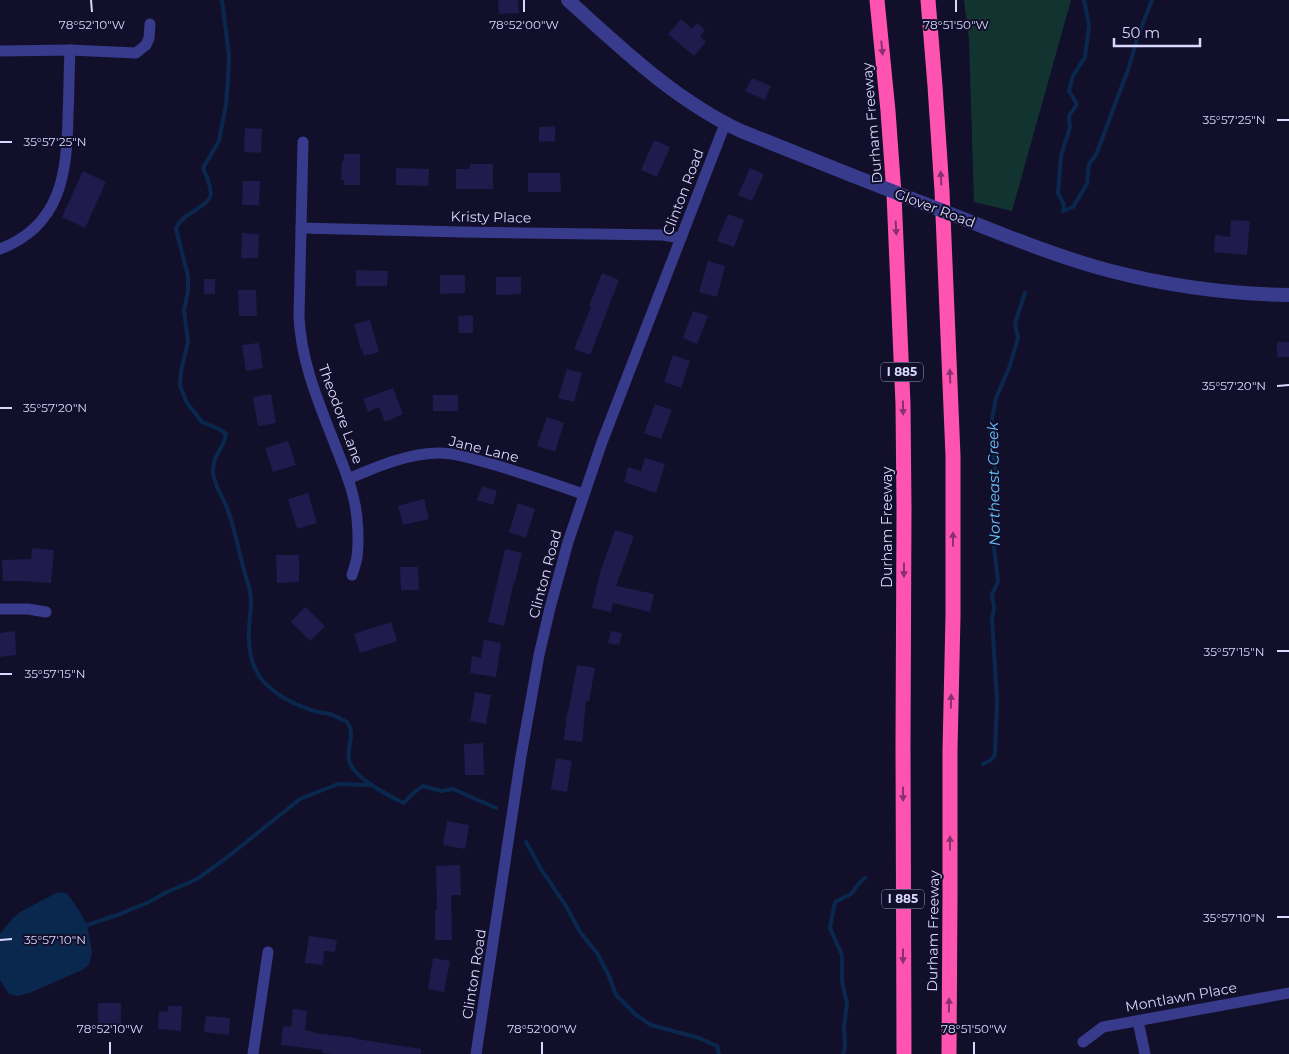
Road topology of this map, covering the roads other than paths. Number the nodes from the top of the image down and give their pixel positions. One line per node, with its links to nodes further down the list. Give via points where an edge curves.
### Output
1 (568, 0): 7 (street, Glover Road, via 678,95)
2 (877, 0): 24 (highway, Durham Freeway / I 885, one-way to 24, via 894,194 903,404)
3 (928, 0): 25 (highway, Durham Freeway, one-way to 3, via 953,456 942,191)
4 (150, 24): 5 (street, via 146,45 136,53)
5 (70, 50): 6 (street); 11 (street, via 68,132 60,188 35,227)
6 (0, 51)
7 (725, 124): 10 (street, Clinton Road); 12 (street, Glover Road, bridge, via 1079,262 1144,279 1206,290)
8 (303, 142): 9 (street, Theodore Lane)
9 (301, 228): 10 (street, Kristy Place); 13 (street, Theodore Lane, via 300,332 316,397)
10 (681, 238): 14 (street, Clinton Road)
11 (0, 249)
12 (1289, 296)
13 (348, 479): 14 (street, Jane Lane, via 413,456 440,453 486,462); 15 (street, Theodore Lane, via 357,530 357,556)
14 (584, 494): 23 (street, Clinton Road, via 539,655)
15 (352, 576)
16 (0, 609): 17 (street)
17 (46, 612)
18 (268, 952): 22 (street)
19 (1289, 993): 20 (street, Montlawn Place)
20 (1138, 1021): 21 (street, Montlawn Place, via 1103,1027); 26 (street)
21 (1084, 1042)
22 (253, 1054)
23 (476, 1054)
24 (904, 1054)
25 (948, 1054)
26 (1145, 1054)

